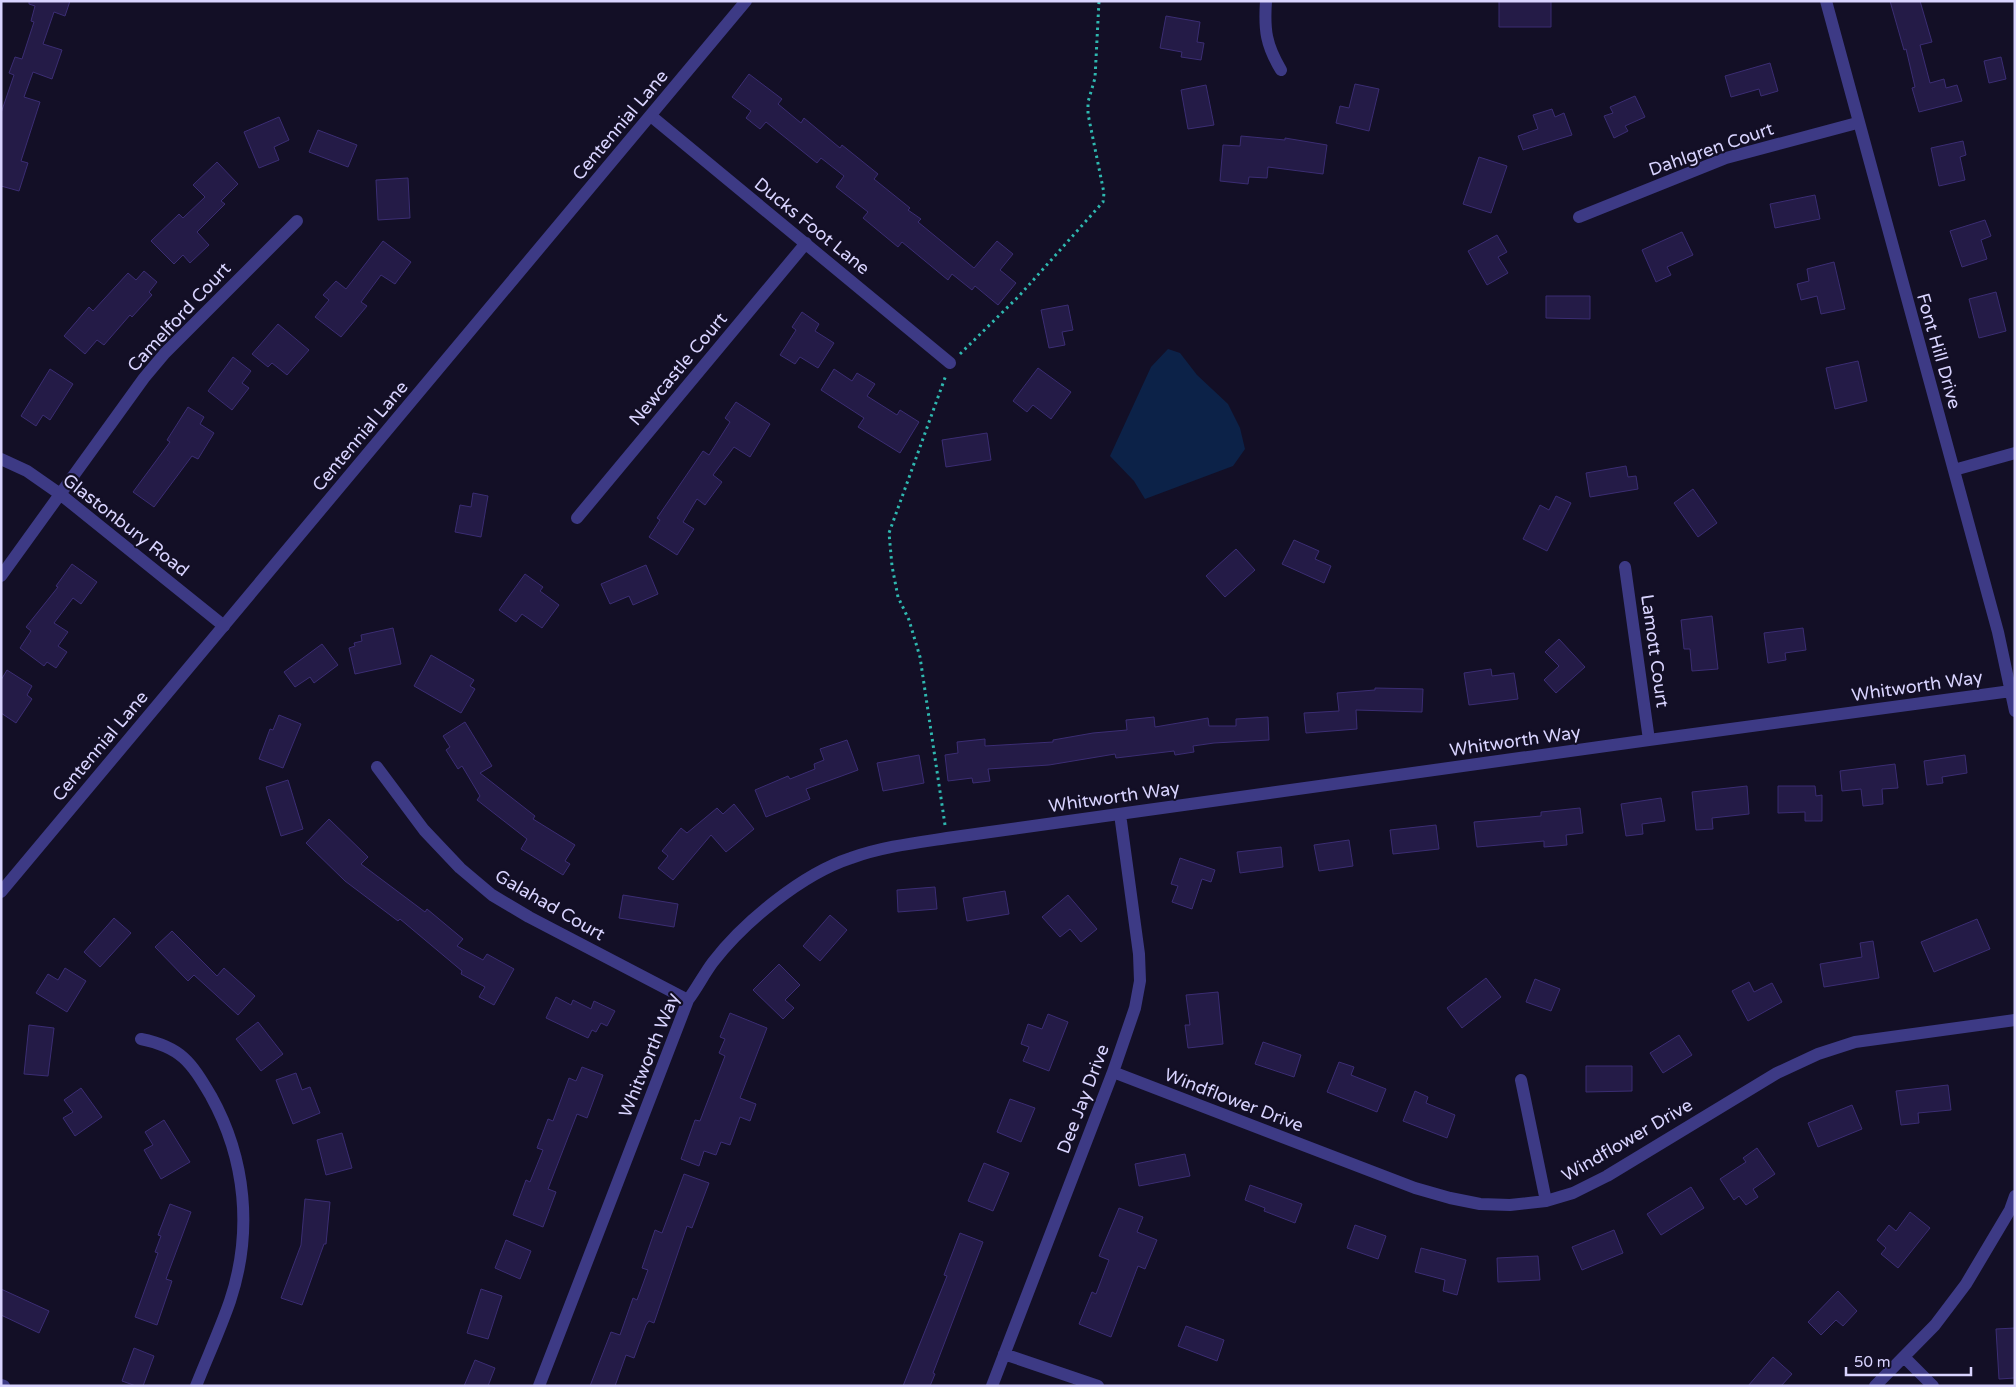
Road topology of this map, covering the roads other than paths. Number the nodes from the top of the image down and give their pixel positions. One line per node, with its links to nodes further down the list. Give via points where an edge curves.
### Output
1 (746, 1): 5 (street, Centennial Lane)
2 (1266, 1): 4 (street, via 1266,39)
3 (1826, 1): 6 (street, Font Hill Drive)
4 (1281, 70)
5 (651, 116): 9 (street, Ducks Foot Lane); 18 (street, Centennial Lane)
6 (1858, 123): 7 (street, Dahlgren Court, via 1726,158); 13 (street, Font Hill Drive)
7 (1579, 217)
8 (297, 221): 14 (street, Camelford Court, via 144,378)
9 (806, 243): 10 (street, Ducks Foot Lane); 15 (street, Newcastle Court)
10 (950, 363)
11 (2015, 453): 13 (street)
12 (1, 459): 14 (street, Glastonbury Road)
13 (1954, 470): 19 (street, Font Hill Drive)
14 (60, 494): 17 (street, Camelford Court); 18 (street, Glastonbury Road)
15 (576, 518)
16 (1626, 568): 21 (street, Lamott Court)
17 (1, 576)
18 (224, 626): 24 (street, Centennial Lane)
19 (2011, 691): 20 (street, Font Hill Drive); 21 (street, Whitworth Way)
20 (2015, 711)
21 (1649, 740): 23 (street, Whitworth Way)
22 (377, 767): 25 (street, Galahad Court, via 424,830 460,868 492,895)
23 (1120, 814): 25 (street, Whitworth Way, via 896,845 849,858 773,902 713,962); 28 (street, Dee Jay Drive, via 1140,981 1135,1008)
24 (1, 892)
25 (688, 1000): 35 (street, Whitworth Way)
26 (2015, 1020): 31 (street, Windflower Drive, via 1855,1042 1818,1054 1777,1073 1606,1176 1573,1193)
27 (141, 1039): 34 (street, via 162,1043 196,1069 217,1106 233,1146 243,1194 239,1264 230,1301)
28 (1112, 1072): 31 (street, Windflower Drive, via 1415,1188 1480,1204); 32 (street, Dee Jay Drive)
29 (1521, 1080): 31 (street)
30 (2015, 1196): 33 (street, via 1966,1284 1935,1325)
31 (1546, 1201)
32 (1004, 1354): 36 (street, Dee Jay Drive); 37 (street)
33 (1904, 1357): 38 (street); 39 (street)
34 (196, 1386)
35 (539, 1386)
36 (992, 1386)
37 (1098, 1386)
38 (1875, 1386)
39 (1932, 1386)

